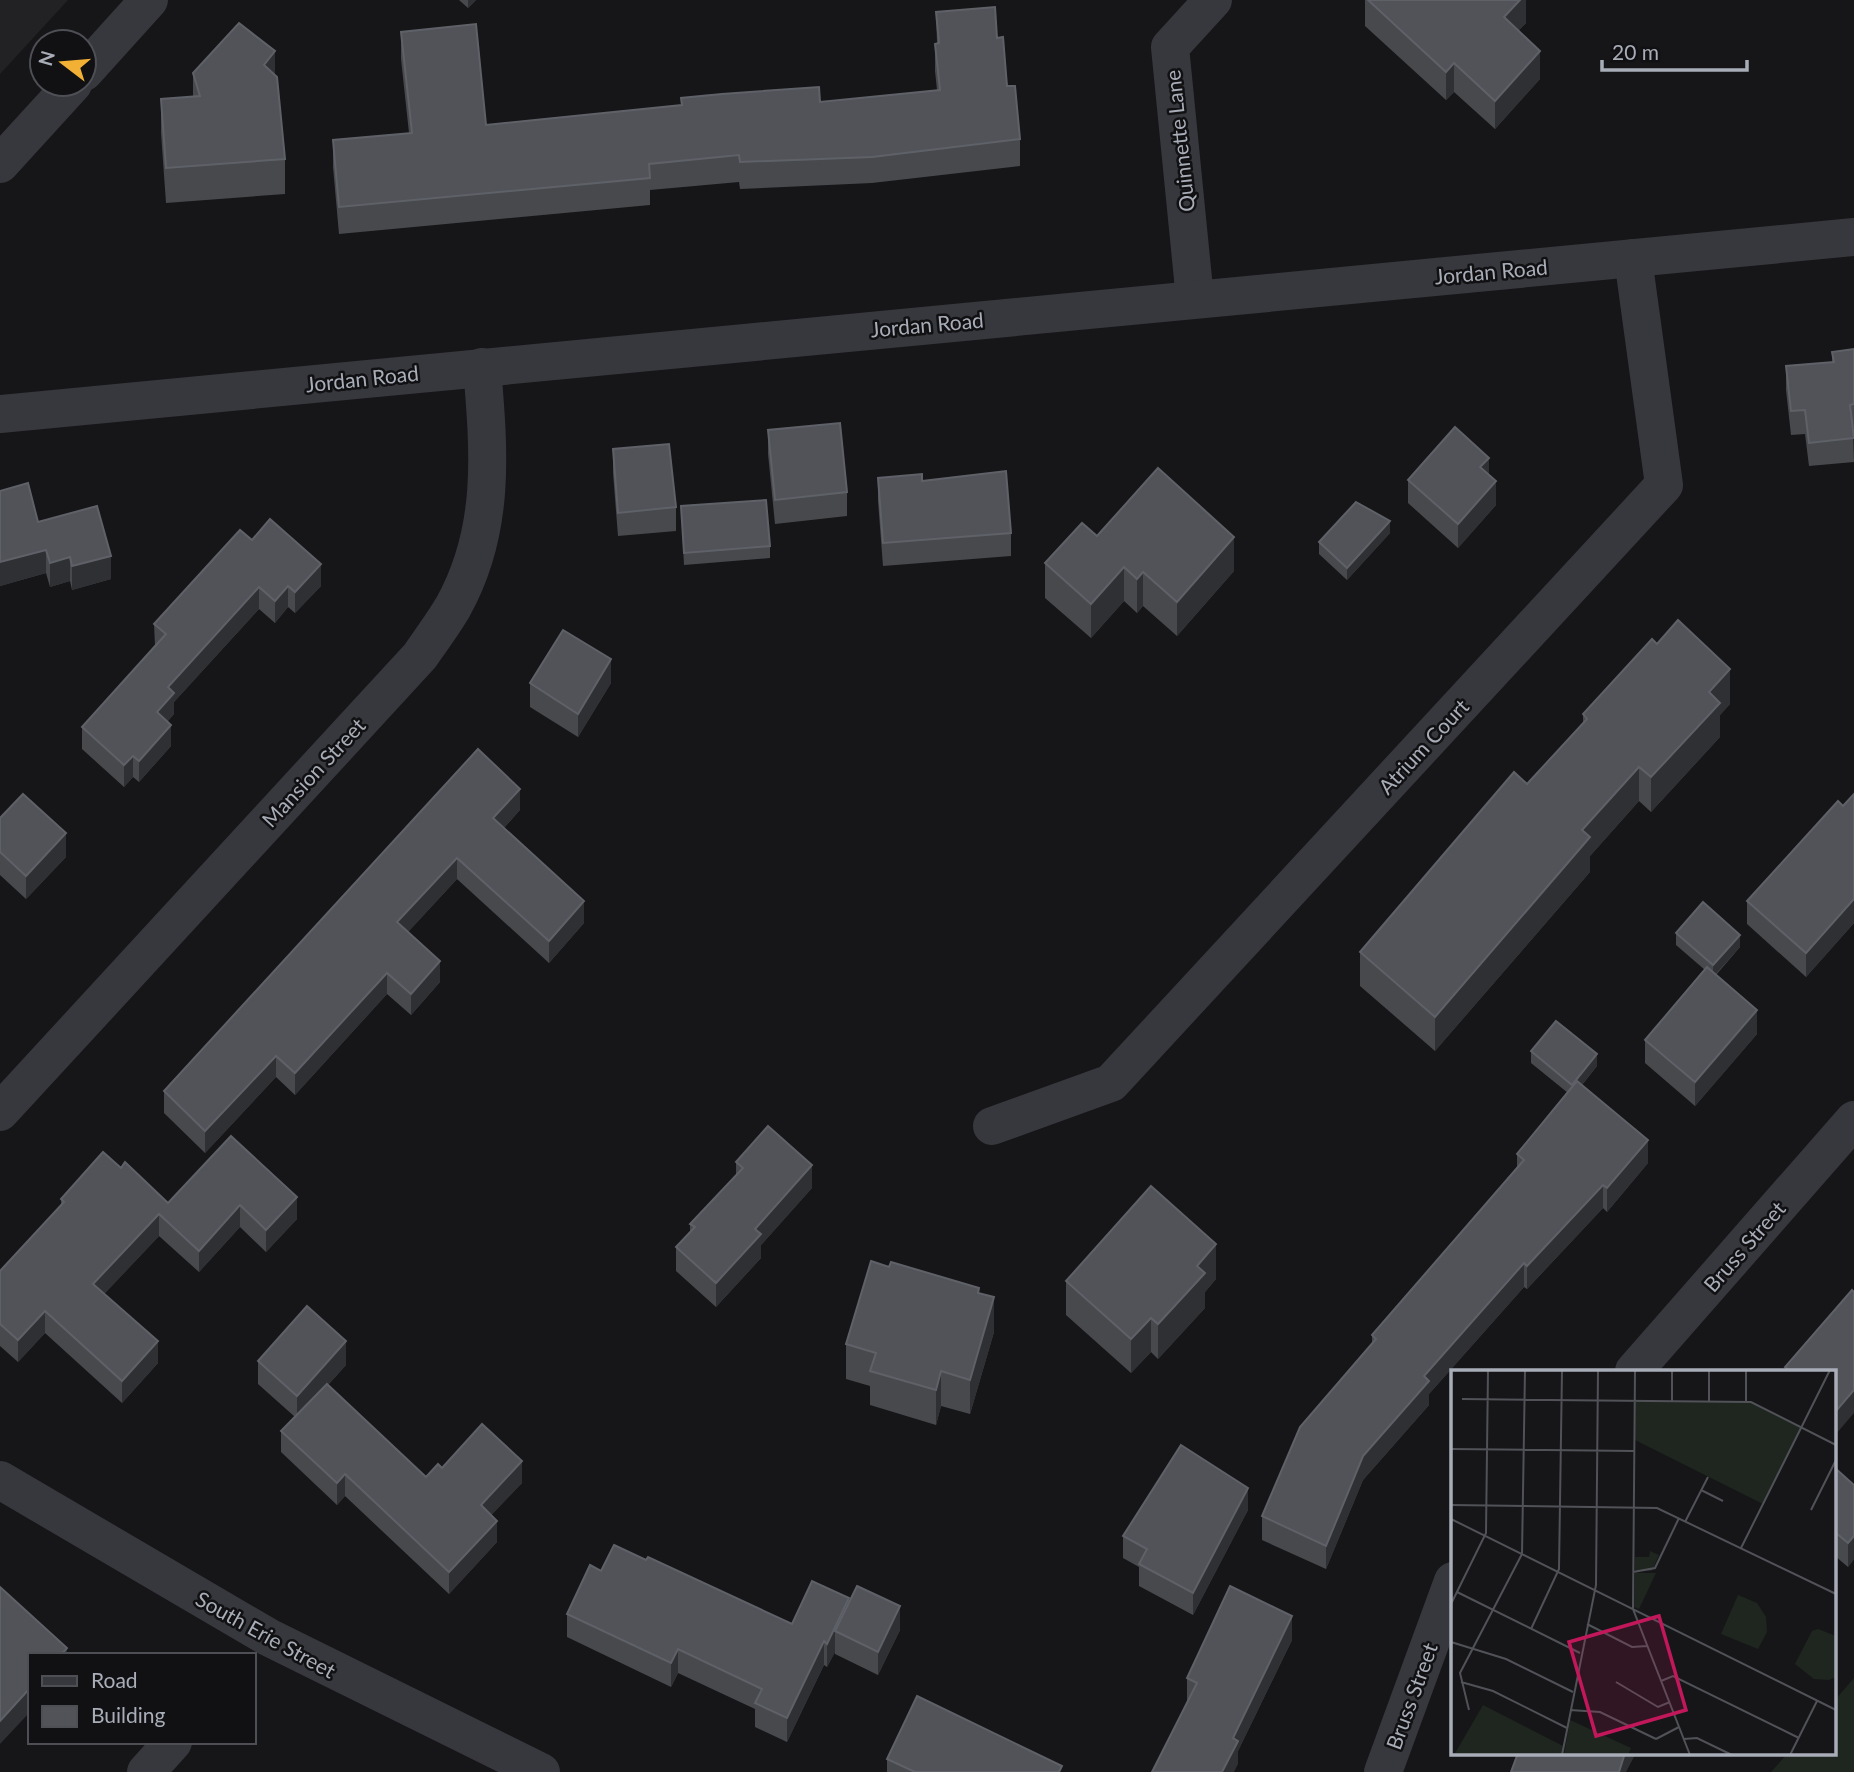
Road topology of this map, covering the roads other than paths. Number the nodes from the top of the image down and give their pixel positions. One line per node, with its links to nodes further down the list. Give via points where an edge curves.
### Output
1 (149, 0): 3 (street)
2 (1213, 0): 8 (street, Quinnette Lane, via 1170,47)
3 (98, 56)
4 (60, 98): 5 (street)
5 (0, 164)
6 (1854, 237): 7 (street, Jordan Road)
7 (1633, 258): 8 (street, Jordan Road); 13 (street, Atrium Court, via 1664,485 1111,1083)
8 (1195, 299): 9 (street, Jordan Road)
9 (482, 367): 10 (street, Jordan Road); 11 (street, Mansion Street, via 490,447 486,511 474,558 453,607 420,656)
10 (0, 414)
11 (0, 1112)
12 (1854, 1120): 14 (street, Bruss Street)
13 (992, 1126)
14 (1635, 1370)
15 (0, 1480): 17 (street, South Erie Street)
16 (1451, 1586): 21 (street, Bruss Street)
17 (260, 1646): 20 (street, South Erie Street)
18 (171, 1744): 19 (street)
19 (146, 1772)
20 (541, 1772)
21 (1383, 1772)

